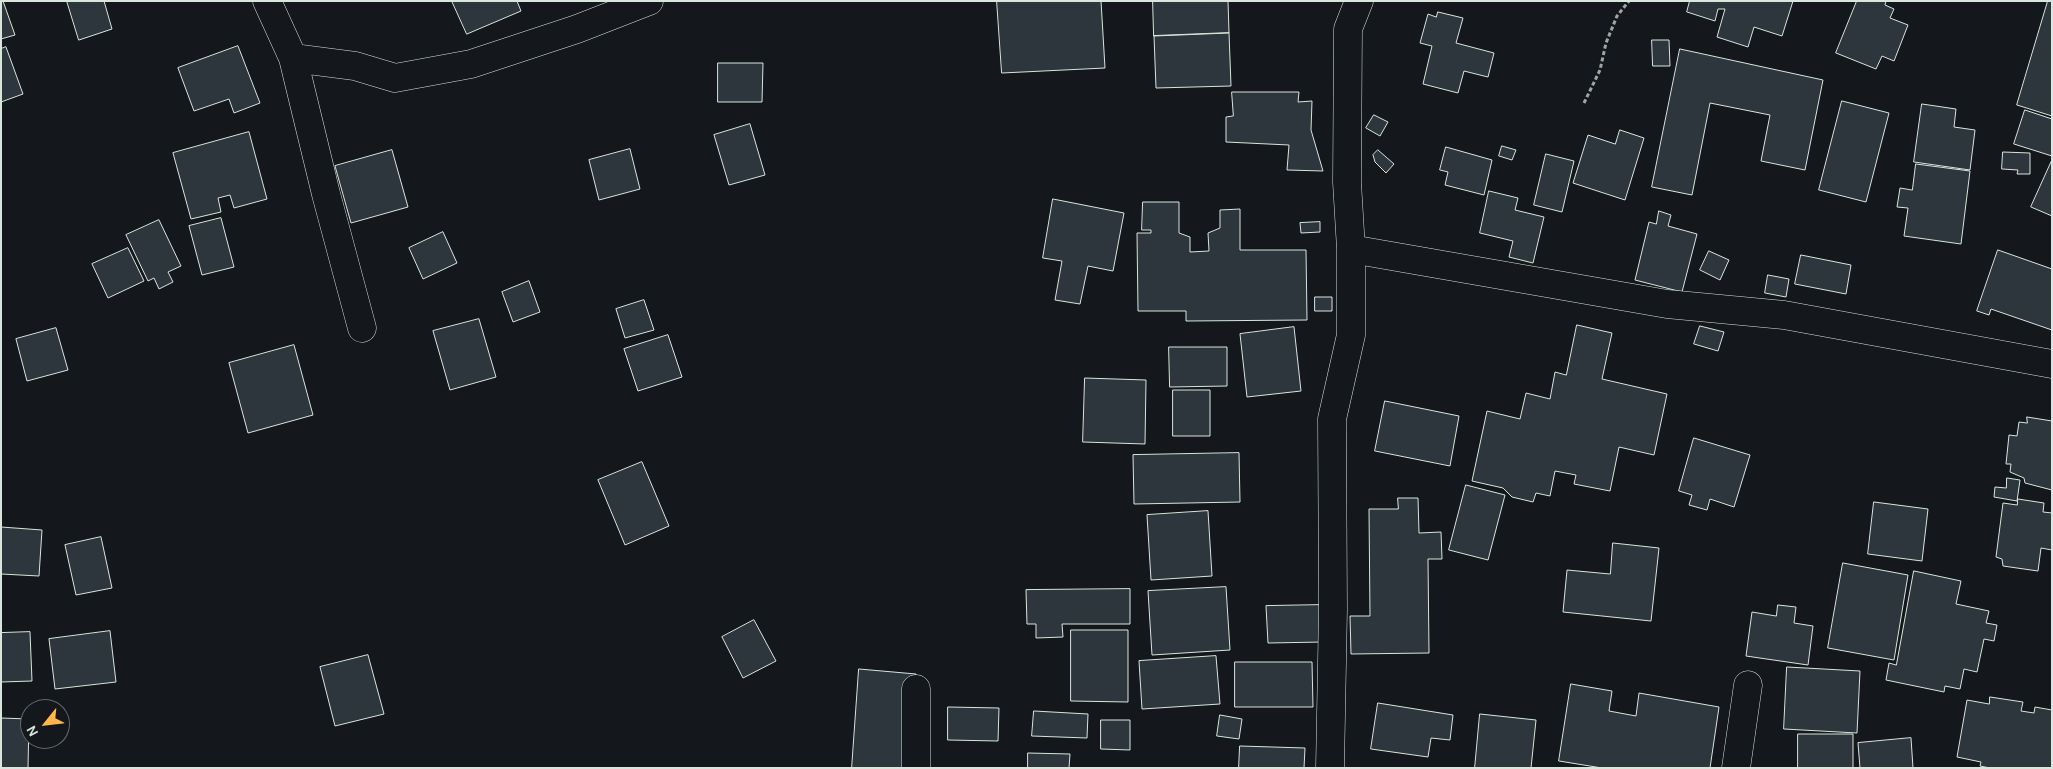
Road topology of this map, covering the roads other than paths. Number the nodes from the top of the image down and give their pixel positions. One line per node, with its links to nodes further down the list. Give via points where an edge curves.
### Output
1 (267, 1): 4 (street)
2 (650, 1): 4 (street, via 471,64 395,78 355,66)
3 (1359, 1): 5 (street, via 1348,29 1347,173)
4 (293, 58): 6 (street)
5 (1351, 249): 7 (street, via 1667,304 1784,315); 11 (street, via 1350,336 1332,419 1334,609)
6 (362, 328)
7 (2052, 364)
8 (1748, 685): 12 (street)
9 (916, 689): 10 (street)
10 (916, 768)
11 (1330, 768)
12 (1736, 768)

